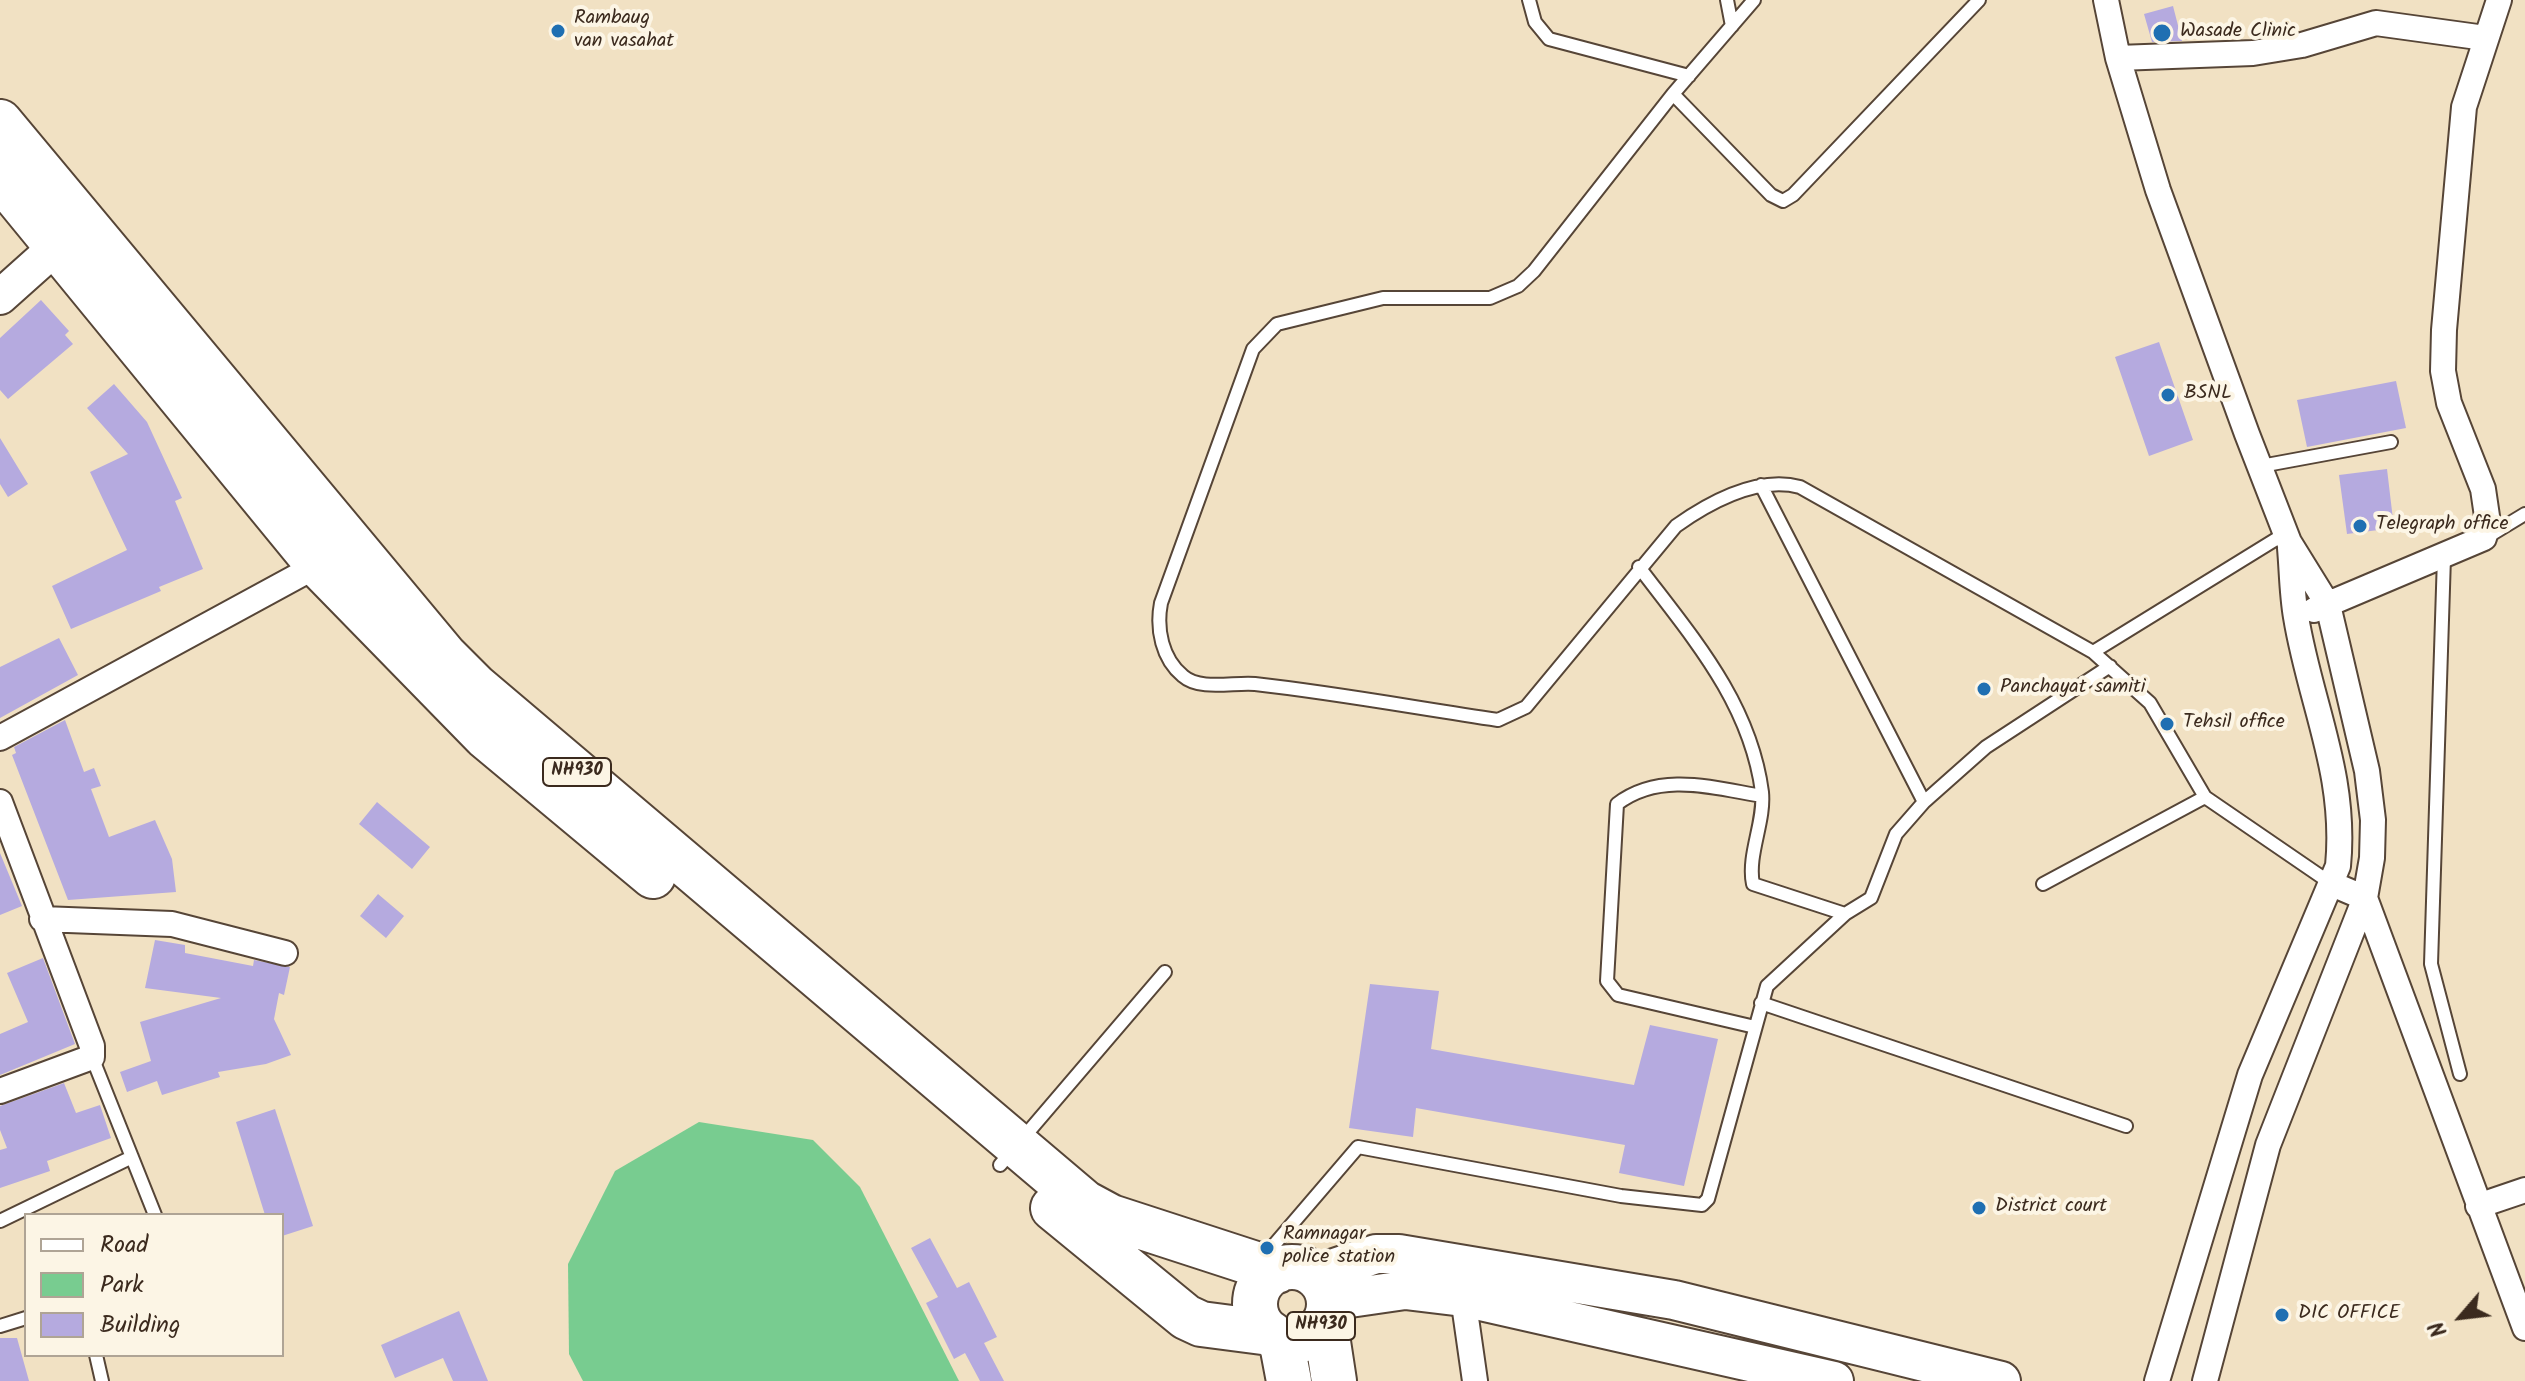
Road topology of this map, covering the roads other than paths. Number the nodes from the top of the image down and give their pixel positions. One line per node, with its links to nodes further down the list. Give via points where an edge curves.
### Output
1 (1529, 0): 10 (lane, via 1535,22 1549,39)
2 (1727, 0): 7 (lane)
3 (1754, 0): 7 (lane)
4 (1979, 0): 11 (lane, via 1783,201 1771,195)
5 (2106, 0): 9 (street)
6 (2499, 0): 8 (street)
7 (1732, 26): 10 (lane)
8 (2485, 38): 9 (street, via 2376,23 2253,53); 21 (street, via 2464,107 2457,158 2443,371 2457,430 2483,489 2488,523)
9 (2118, 58): 17 (street, via 2158,190)
10 (1689, 76): 11 (lane)
11 (1673, 94): 24 (lane, via 1518,286 1490,298 1411,297 1351,304 1277,324 1263,334 1253,349 1161,603 1158,627 1174,667 1194,682 1253,684 1498,720 1526,707)
12 (0, 122): 14 (highway, NH930)
13 (0, 177): 14 (highway, NH930)
14 (68, 234): 15 (street); 23 (highway, NH930); 47 (highway, NH930, via 459,671)
15 (0, 297)
16 (2391, 442): 17 (lane)
17 (2261, 466): 20 (street)
18 (1761, 485): 24 (lane, via 1698,511 1667,534); 27 (lane, via 1783,482 1800,487); 33 (lane)
19 (2525, 514): 21 (lane)
20 (2288, 538): 25 (street); 26 (street); 27 (lane)
21 (2484, 538): 22 (street)
22 (2444, 557): 25 (street); 44 (lane, via 2431,964)
23 (318, 565): 29 (street); 47 (highway, NH930, via 485,736)
24 (1639, 567): 30 (lane, via 1735,699)
25 (2328, 605): 26 (street); 36 (street, via 2367,771 2373,820)
26 (2296, 617): 35 (street, via 2334,765 2341,831)
27 (2093, 652): 28 (lane)
28 (2110, 666): 31 (lane, via 2150,703); 33 (lane, via 1986,747)
29 (0, 738)
30 (1762, 796): 37 (lane, via 1753,884); 42 (lane, via 1683,783 1647,788 1617,804 1607,981 1618,995)
31 (2205, 797): 34 (lane); 35 (lane)
32 (0, 802): 38 (street)
33 (1924, 802): 37 (lane, via 1896,834 1871,898)
34 (2043, 884)
35 (2332, 884): 36 (street); 66 (street, via 2250,1075)
36 (2365, 898): 50 (street); 67 (street, via 2268,1145)
37 (1845, 914): 41 (lane, via 1767,986)
38 (42, 919): 39 (street, via 172,924); 43 (street)
39 (285, 953)
40 (1165, 972): 47 (lane)
41 (1761, 1003): 42 (lane); 46 (lane)
42 (1755, 1027): 53 (lane, via 1708,1199 1702,1205 1621,1196 1358,1147)
43 (92, 1057): 45 (street); 48 (lane)
44 (2460, 1074)
45 (0, 1091)
46 (2126, 1126)
47 (1008, 1155): 53 (highway, NH930, via 1097,1211); 58 (highway, NH930, via 1186,1317)
48 (132, 1157): 51 (lane); 52 (lane)
49 (2525, 1190): 50 (street)
50 (2478, 1206): 57 (street)
51 (154, 1213)
52 (0, 1221)
53 (1300, 1286): 54 (main road); 58 (highway, NH930, via 1308,1338); 58 (highway, NH930, via 1262,1282 1257,1317); 60 (main road, via 1376,1254 1399,1254 1674,1300); 63 (highway, NH930)
54 (1463, 1297): 64 (street); 65 (main road)
55 (24, 1319): 56 (lane)
56 (0, 1326)
57 (2525, 1328)
58 (1275, 1336): 62 (highway, NH930)
59 (96, 1357): 61 (lane)
60 (1978, 1378)
61 (102, 1381)
62 (1289, 1381)
63 (1334, 1381)
64 (1475, 1381)
65 (1834, 1381)
66 (2157, 1381)
67 (2205, 1381)

